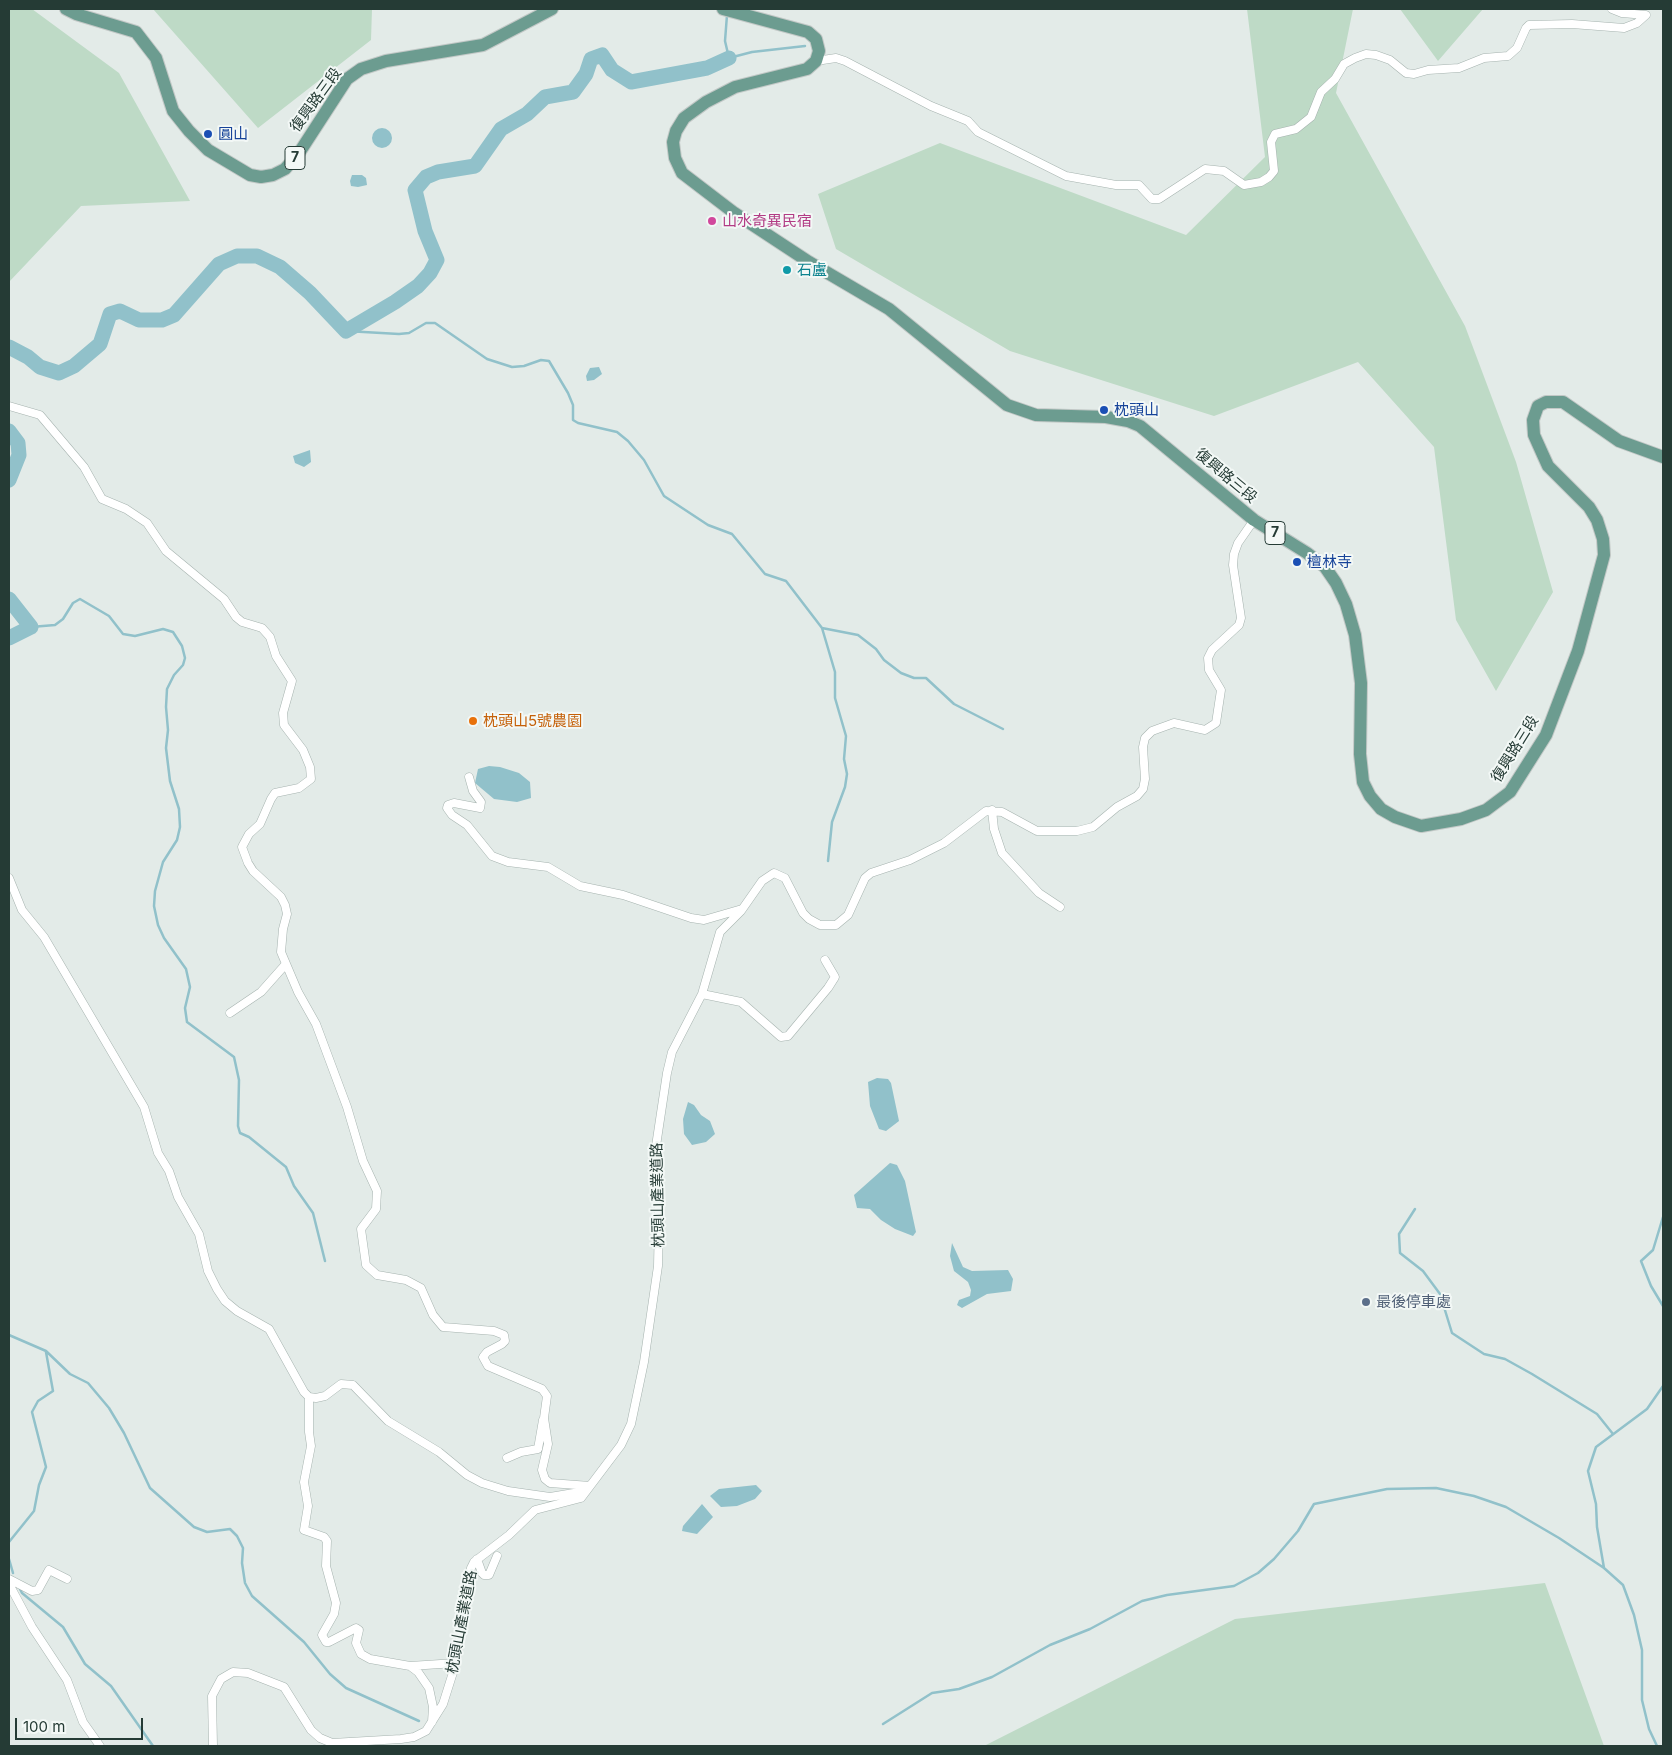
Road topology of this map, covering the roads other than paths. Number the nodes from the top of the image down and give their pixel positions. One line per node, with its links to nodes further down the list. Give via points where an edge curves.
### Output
1 (66, 9): 2 (main road, 復興路三段 / 7, via 136,32 156,58 173,111 188,131 208,150 250,175 261,177 285,169 347,79 361,69 386,61 482,45)
2 (552, 9)
3 (1612, 9): 5 (street, via 1646,15 1638,23 1624,28 1529,25 1517,48 1508,56 1484,58 1459,68 1414,74 1406,73 1390,60 1376,55 1355,58 1344,64 1335,79 1321,92 1311,117 1296,128 1275,134 1271,142 1274,171 1269,177 1244,185 1224,171 1205,169 1159,199 1152,199 1139,185 1116,185 1066,176 978,132 968,121 930,106 845,61 836,58)
4 (733, 10): 5 (main road, via 808,32 816,39)
5 (816, 61): 8 (main road, 復興路三段 / 7, via 807,69 735,87 684,118 673,142 675,158 682,173 733,212 809,262 889,309 1006,405 1036,415 1106,417 1140,426)
6 (9, 406): 15 (street, via 40,415 84,467 102,499 147,523 166,551 224,598 236,617 262,628 270,637 276,656 292,681 283,713 284,725 303,750 311,779 299,788 275,793 260,824 242,847 253,871 280,897 287,909 281,943)
7 (1663, 457): 8 (main road, 復興路三段 / 7, via 1619,441 1563,402 1546,402 1538,406 1533,420 1534,435 1548,466 1589,507 1597,520 1604,555 1578,651 1546,735 1510,792 1486,810 1432,825 1421,826 1381,809 1363,782 1359,664 1355,635 1336,583 1325,567 1308,553)
8 (1254, 520): 10 (street, via 1234,554 1239,625 1212,650 1208,658 1208,670 1221,690 1216,724 1205,730 1174,723 1152,730 1143,747 1143,789 1093,827 1044,832)
9 (469, 778): 13 (street, via 481,806 477,809 450,803 448,812 467,825 492,856 508,862 548,868 580,886 623,895 691,918 704,920)
10 (992, 810): 12 (street, via 1002,852 1039,893); 13 (street, 枕頭山產業道路, via 979,815 944,843 910,860 870,873 848,915 836,925 820,925 809,919 780,874 767,876)
11 (9, 878): 18 (street, via 22,910 44,937 144,1107 158,1152 198,1234 208,1271 217,1289 237,1311 269,1329 295,1378)
12 (1060, 907)
13 (742, 909): 16 (street, 枕頭山產業道路, via 716,939)
14 (825, 960): 16 (street, via 835,977 788,1036 781,1037 741,1002)
15 (286, 965): 17 (street, via 260,992); 19 (street, via 316,1024 347,1107 362,1161 377,1191 376,1209 361,1228 366,1265 378,1275 406,1280 421,1288 433,1315 443,1327 494,1331 504,1335 505,1341 484,1354 484,1362 542,1389 547,1396)
16 (702, 994): 21 (street, 枕頭山產業道路, via 672,1052 667,1073 656,1146 658,1266 631,1424 621,1445)
17 (230, 1013)
18 (310, 1397): 21 (street, via 325,1396 341,1384 353,1385 388,1422 439,1452 482,1483 508,1491 550,1497); 28 (street, via 311,1453 304,1482 308,1506 304,1530 327,1541 326,1566 336,1603 334,1614 322,1635 329,1642 356,1628 359,1630 356,1642 361,1654 370,1659)
19 (544, 1418): 20 (street, via 538,1449); 21 (street, via 548,1444 542,1470 545,1479 550,1483)
20 (507, 1458)
21 (588, 1489): 23 (street, 枕頭山產業道路, via 574,1501 535,1510 510,1535)
22 (497, 1556): 23 (street, via 490,1575 482,1573)
23 (478, 1559): 27 (street, 枕頭山產業道路, via 471,1568)
24 (9, 1579): 25 (street, via 32,1591 38,1590 50,1570)
25 (67, 1579)
26 (9, 1584): 30 (street, via 32,1627 67,1680 83,1722)
27 (456, 1663): 28 (street); 29 (street, 枕頭山產業道路, via 443,1704)
28 (410, 1666): 29 (street, via 429,1688)
29 (432, 1723): 31 (street, 枕頭山產業道路, via 426,1731 414,1737 332,1743 311,1730 284,1687 248,1673 233,1672 221,1679 212,1696)
30 (100, 1746)
31 (213, 1746)

